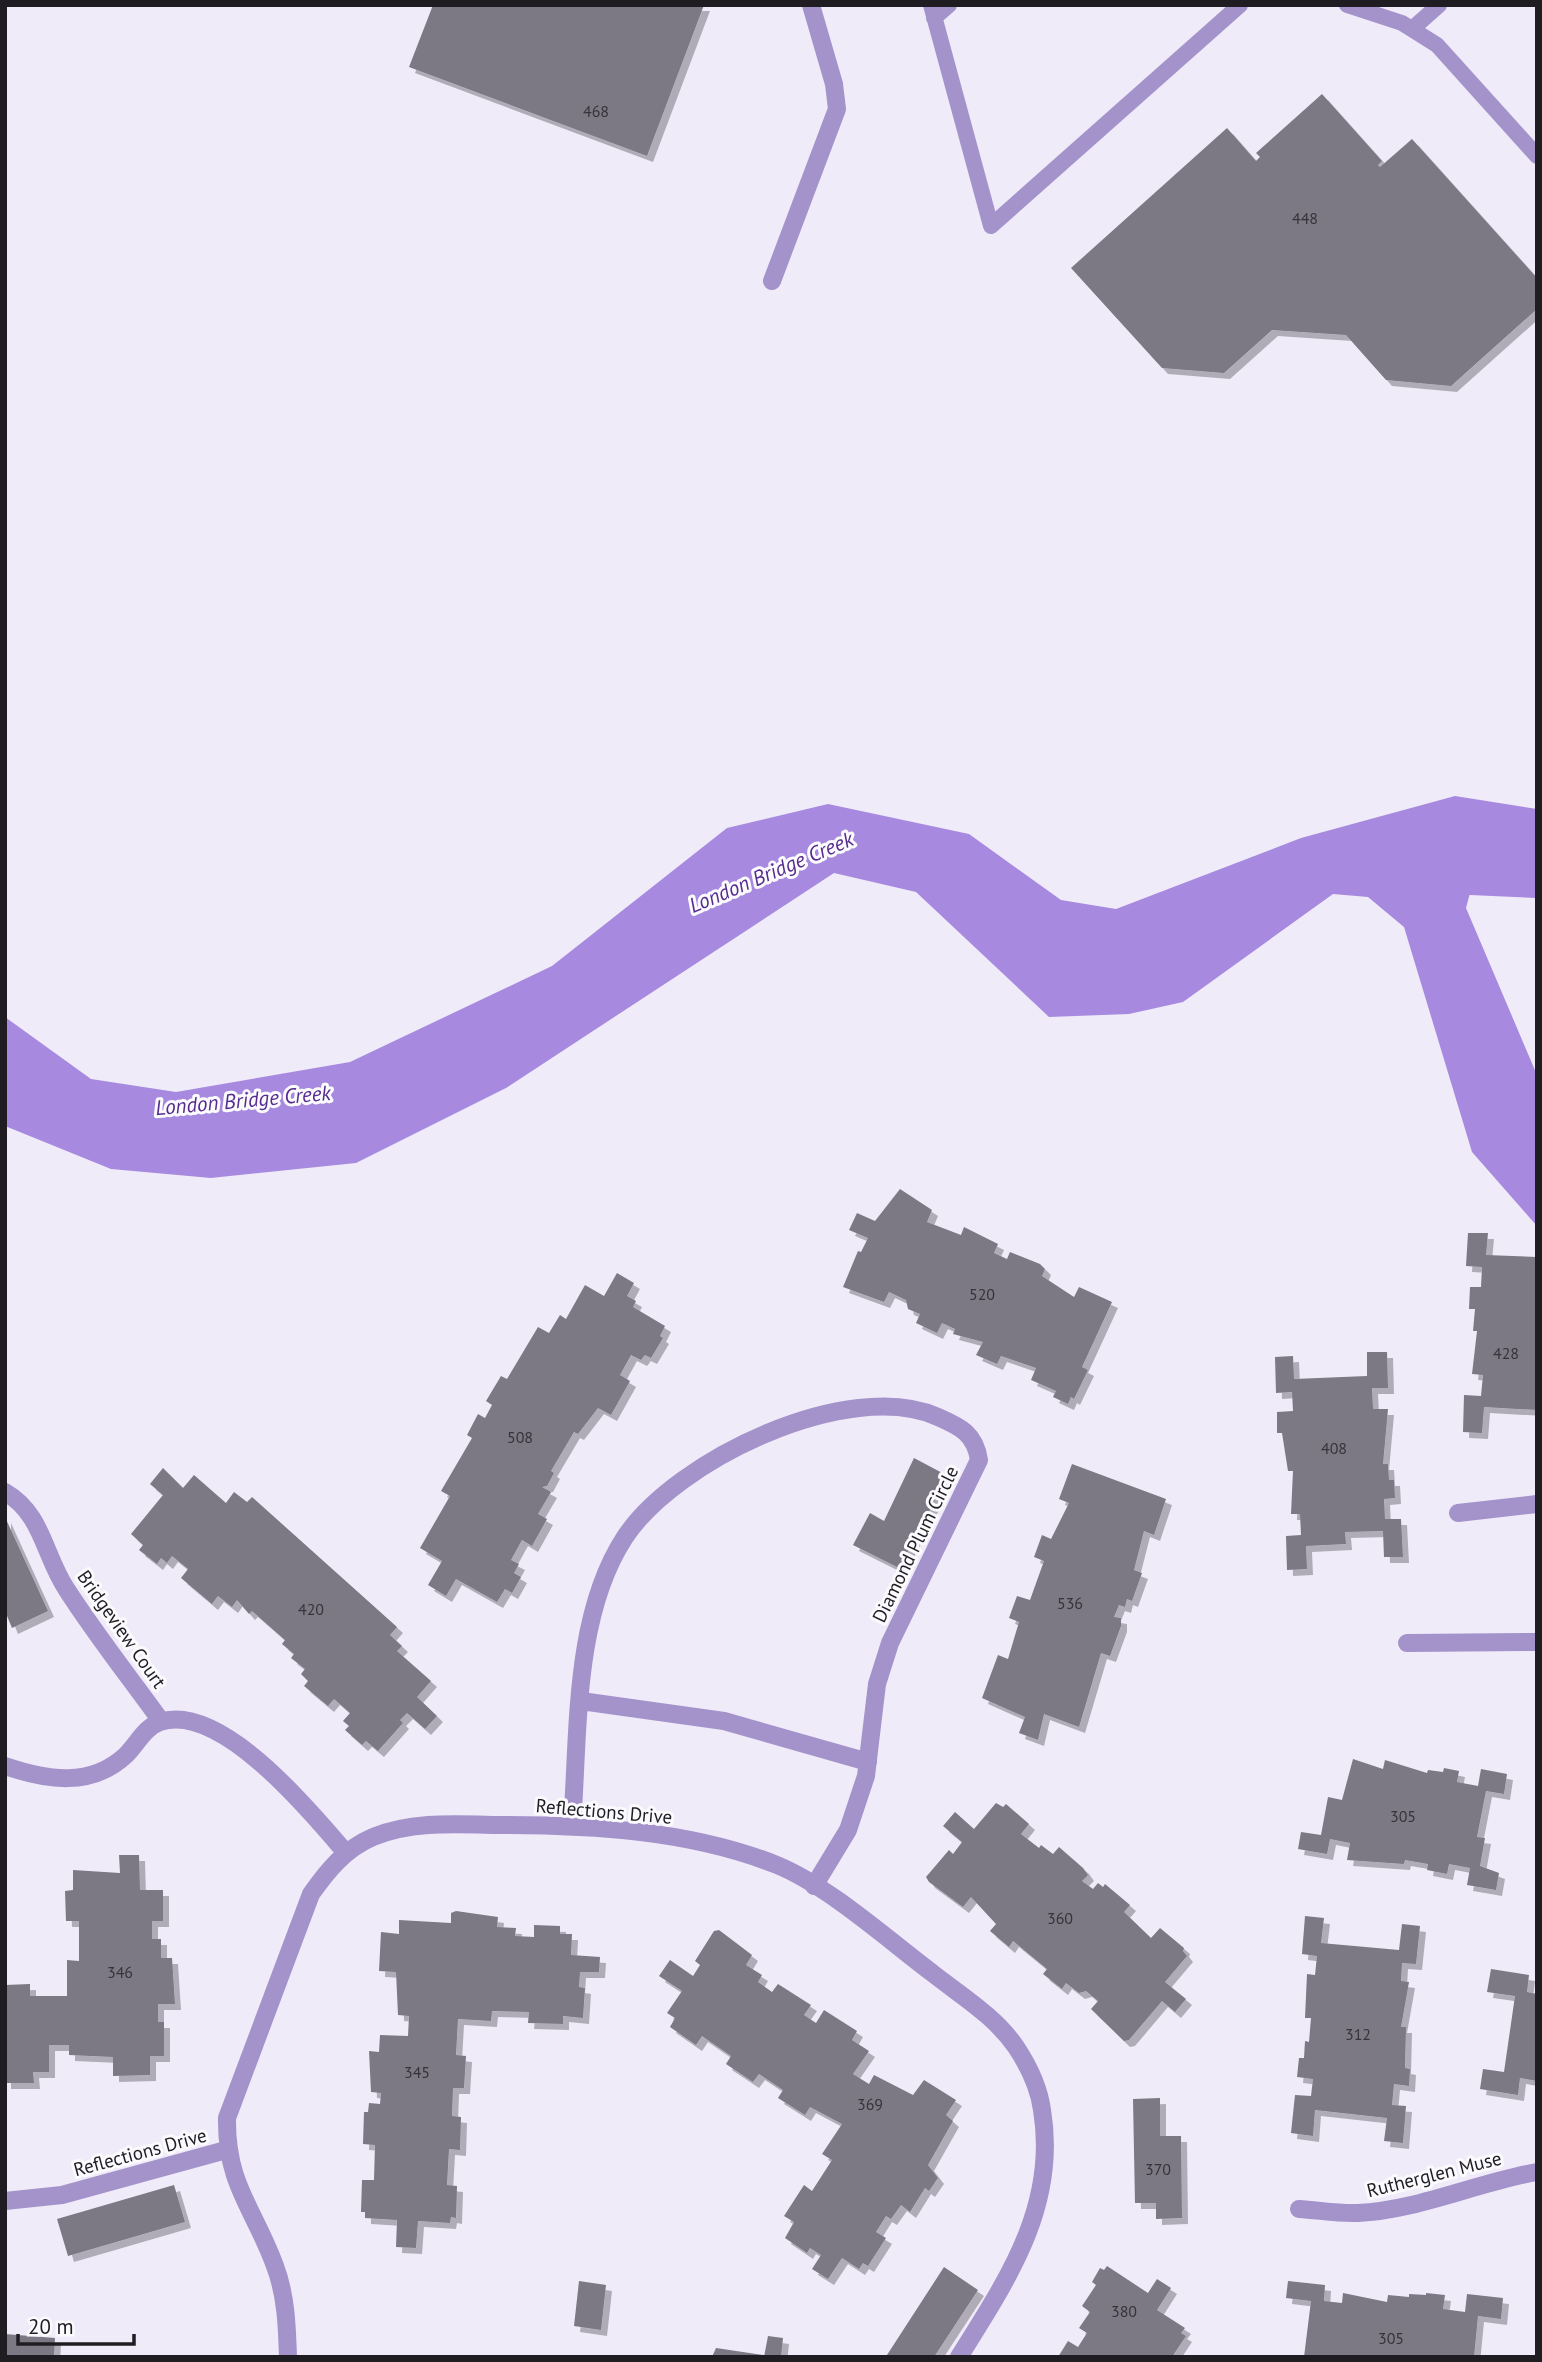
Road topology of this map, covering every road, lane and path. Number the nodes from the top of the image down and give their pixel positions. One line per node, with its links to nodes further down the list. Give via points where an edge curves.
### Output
1 (811, 5): 9 (street, via 837,109)
2 (949, 5): 6 (lane)
3 (1240, 5): 6 (lane, via 991,226)
4 (1347, 5): 7 (lane)
5 (1438, 5): 7 (lane)
6 (933, 12)
7 (1412, 29): 8 (lane, via 1437,45)
8 (1537, 156)
9 (772, 281)
10 (5, 1492): 16 (street, Bridgeview Court, via 21,1502 35,1520 65,1588)
11 (1537, 1504): 12 (street)
12 (1458, 1513)
13 (1407, 1643): 14 (street)
14 (1537, 1643)
15 (581, 1700): 17 (street, via 724,1721); 17 (street, Diamond Plum Circle, via 595,1599 624,1538 646,1509 679,1481 769,1432 821,1414 873,1405 908,1407 966,1430 977,1445 979,1460 890,1643 877,1684); 19 (street, Diamond Plum Circle)
16 (161, 1721): 18 (street, via 150,1727 125,1757 98,1773 68,1780 38,1777); 20 (street, via 179,1720 214,1729 250,1753)
17 (867, 1762): 21 (street, Diamond Plum Circle, via 848,1830)
18 (5, 1766)
19 (572, 1825): 20 (street, Reflections Drive, via 433,1824 374,1837); 21 (street, Reflections Drive, via 737,1851)
20 (346, 1853): 22 (street, Reflections Drive, via 330,1866 312,1894 227,2118)
21 (814, 1886): 27 (street, Reflections Drive, via 989,2018 1015,2046 1034,2080 1042,2110 1044,2153 1038,2202 1016,2264)
22 (226, 2150): 24 (street, Reflections Drive, via 62,2195); 26 (street, via 231,2172 276,2267 286,2314)
23 (1537, 2172): 25 (street, Rutherglen Muse, via 1358,2213)
24 (5, 2200)
25 (1298, 2209)
26 (288, 2357)
27 (959, 2357)

